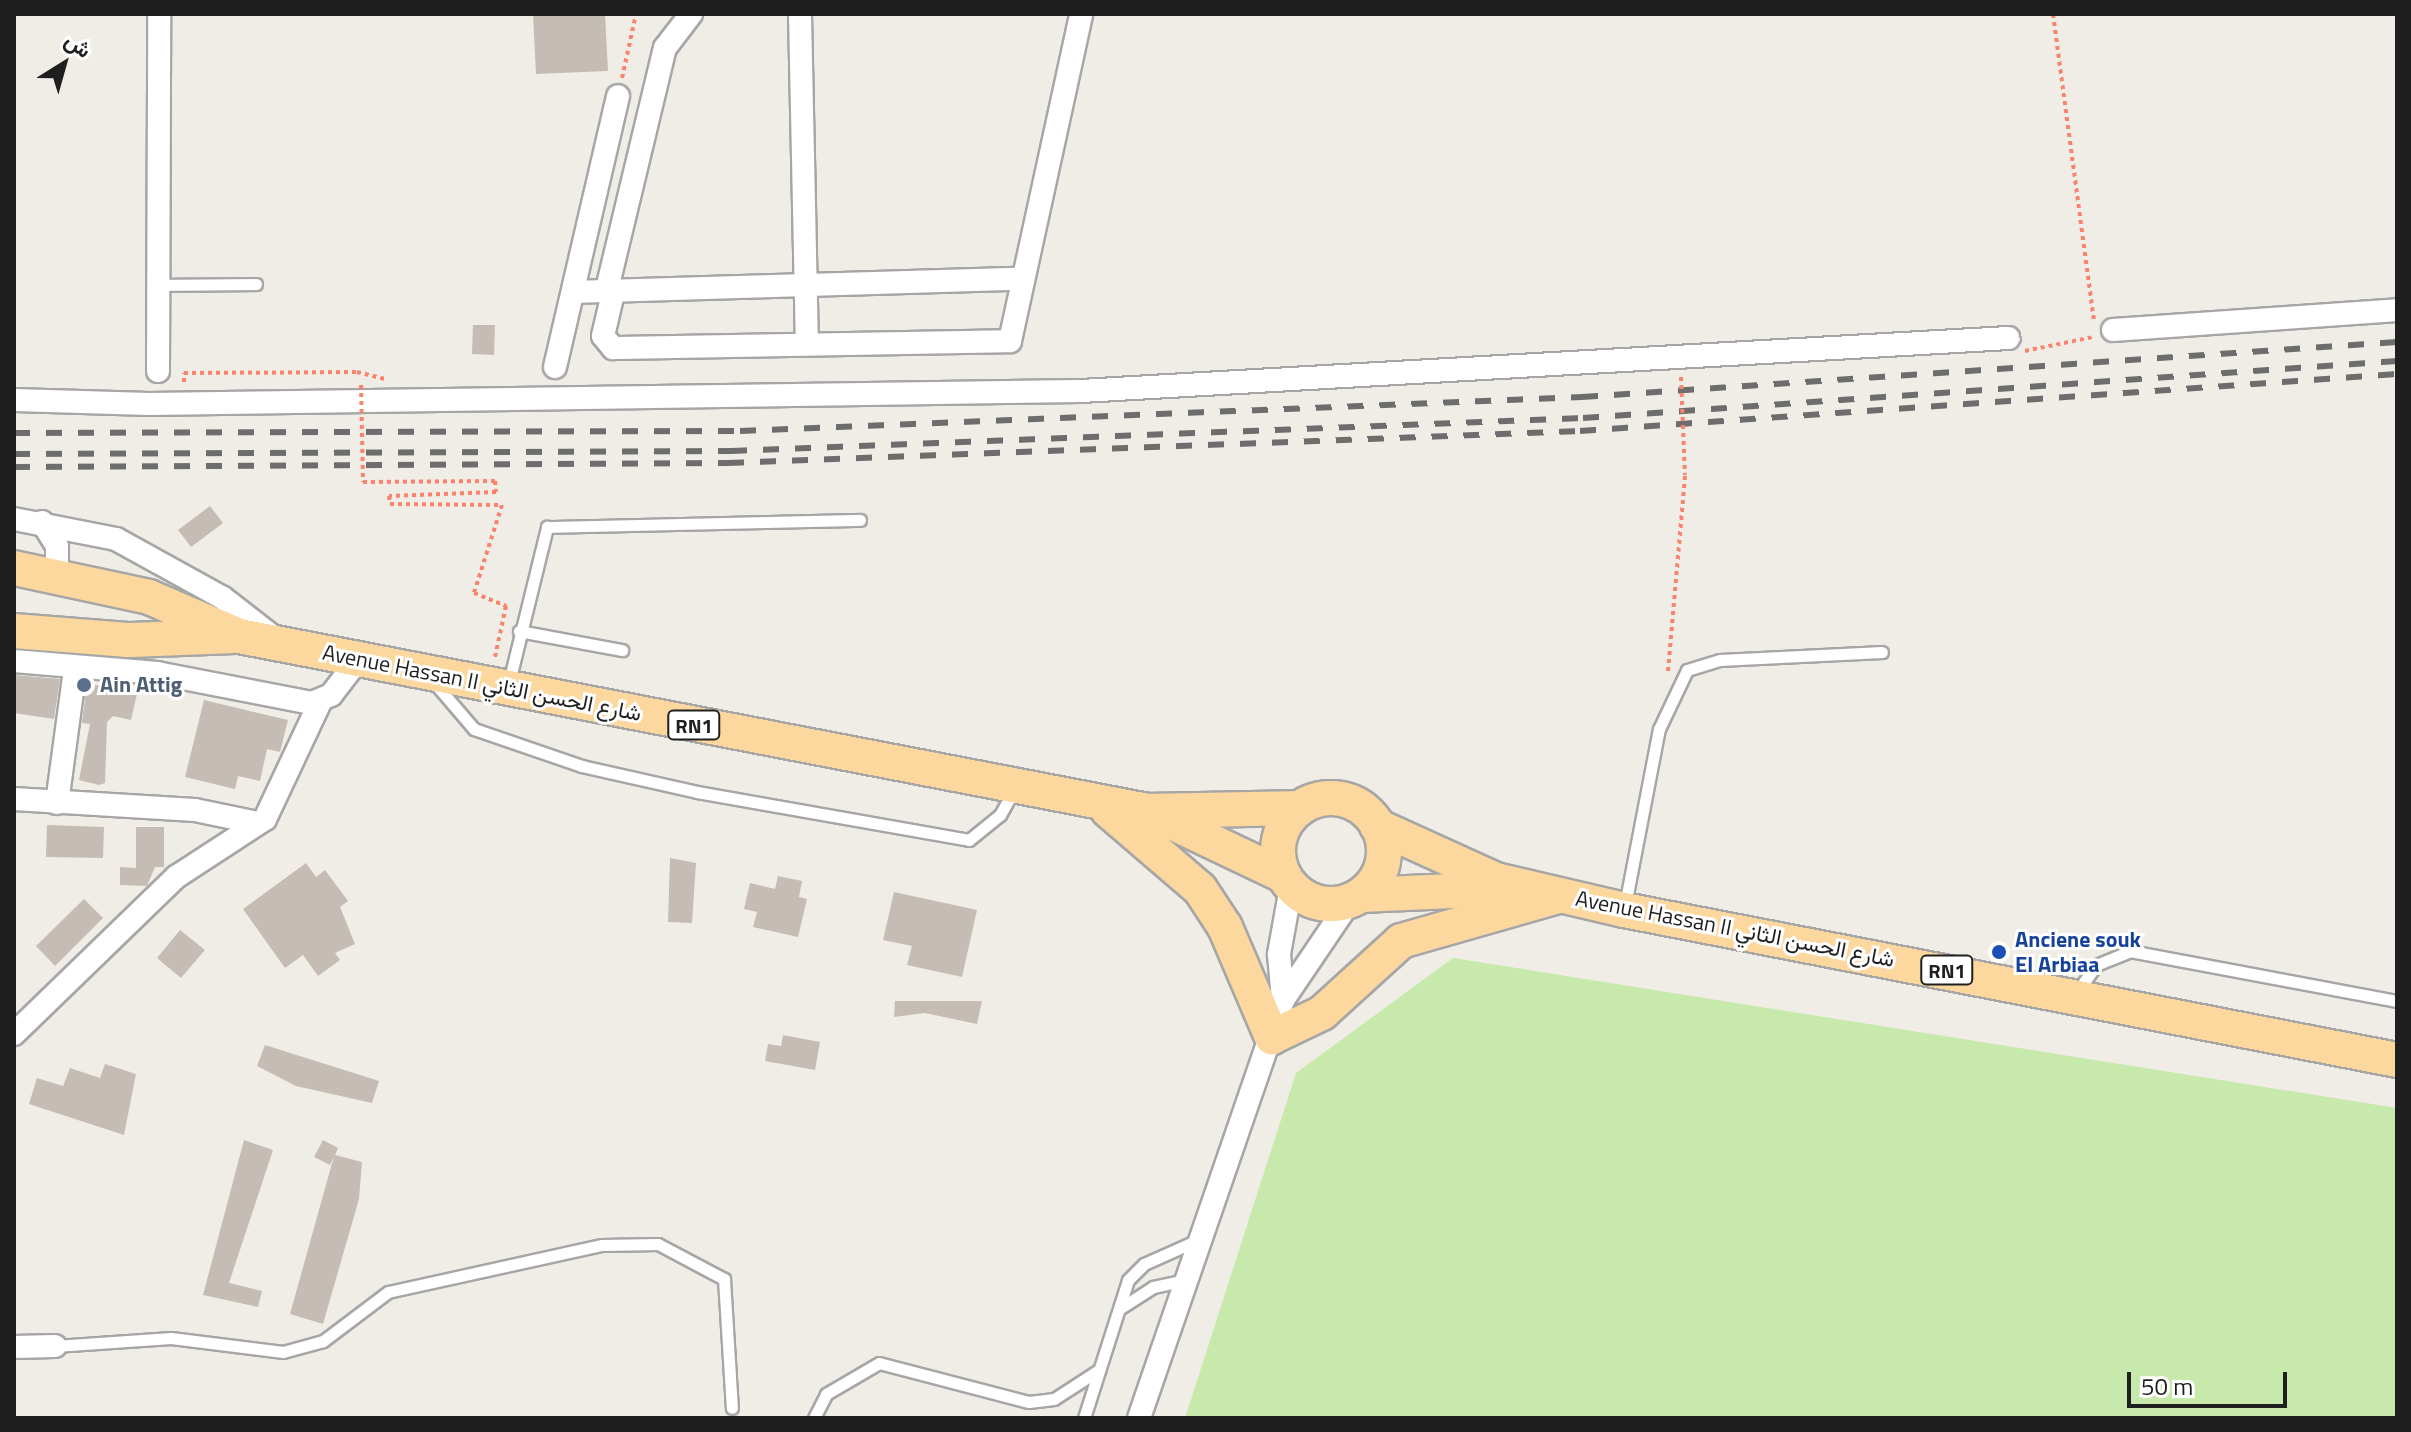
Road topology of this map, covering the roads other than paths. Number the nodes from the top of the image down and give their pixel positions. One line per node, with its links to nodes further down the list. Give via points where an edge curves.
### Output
1 (159, 14): 8 (street)
2 (691, 14): 10 (street, via 665,48)
3 (800, 14): 9 (street)
4 (1081, 14): 6 (street)
5 (618, 96): 11 (street)
6 (1023, 279): 9 (street); 14 (street, via 1010,341)
7 (256, 284): 8 (lane)
8 (156, 285): 17 (street)
9 (806, 285): 10 (street); 14 (street)
10 (610, 289): 11 (street); 14 (street, via 603,336 613,348)
11 (574, 292): 16 (street)
12 (2397, 310): 13 (street)
13 (2113, 330)
14 (807, 341)
15 (2011, 345): 18 (street, via 1081,391 149,404)
16 (555, 367)
17 (158, 371)
18 (14, 400)
19 (14, 519): 21 (street)
20 (860, 520): 25 (lane, via 547,527)
21 (42, 522): 23 (street); 27 (street, via 116,539 223,598)
22 (14, 568): 23 (main road, Avenue Hassan II شارع الحسن الثاني / RN1)
23 (73, 578): 26 (main road, Avenue Hassan II شارع الحسن الثاني / RN1, via 149,597); 30 (main road, via 97,616)
24 (14, 631): 30 (main road, Avenue Hassan II شارع الحسن الثاني / RN1)
25 (519, 631): 28 (lane); 34 (lane)
26 (239, 636): 27 (main road, Avenue Hassan II شارع الحسن الثاني / RN1); 30 (main road, Avenue Hassan II شارع الحسن الثاني / RN1)
27 (280, 643): 31 (main road, Avenue Hassan II شارع الحسن الثاني / RN1)
28 (622, 650)
29 (1882, 652): 48 (lane, via 1720,660 1687,670 1659,729)
30 (75, 654): 32 (street); 35 (street); 39 (street)
31 (361, 656): 33 (main road, Avenue Hassan II شارع الحسن الثاني / RN1); 35 (street)
32 (14, 661)
33 (425, 669): 34 (main road, Avenue Hassan II شارع الحسن الثاني / RN1); 36 (lane, via 452,711 474,729 582,766 697,792 969,840 1000,815)
34 (498, 685): 36 (main road, Avenue Hassan II شارع الحسن الثاني / RN1)
35 (320, 702): 42 (street, via 282,795)
36 (1017, 786): 38 (main road, Avenue Hassan II شارع الحسن الثاني / RN1)
37 (14, 799): 39 (street)
38 (1093, 800): 41 (main road, Avenue Hassan II شارع الحسن الثاني / RN1); 53 (main road, via 1145,835 1200,889 1225,927)
39 (57, 803): 42 (street, via 195,810)
40 (1300, 808): 41 (main road, Avenue Hassan II شارع الحسن الثاني / RN1); 43 (main road, via 1323,799 1349,802); 45 (main road, via 1279,839)
41 (1148, 811): 45 (main road, Avenue Hassan II شارع الحسن الثاني / RN1)
42 (258, 823): 52 (street, via 176,877)
43 (1377, 826): 44 (main road, Avenue Hassan II شارع الحسن الثاني / RN1); 47 (main road, via 1382,863)
44 (1496, 880): 46 (main road, Avenue Hassan II شارع الحسن الثاني / RN1); 47 (main road, Avenue Hassan II شارع الحسن الثاني / RN1, via 1453,891)
45 (1288, 882): 47 (main road, via 1313,901); 50 (street, via 1279,954)
46 (1562, 895): 48 (main road, Avenue Hassan II شارع الحسن الثاني / RN1); 53 (main road, via 1401,941 1322,1013)
47 (1356, 898): 50 (street)
48 (1624, 910): 49 (main road, Avenue Hassan II شارع الحسن الثاني / RN1)
49 (2075, 995): 51 (lane, via 2096,965 2130,951); 54 (main road, Avenue Hassan II شارع الحسن الثاني / RN1)
50 (1283, 1000): 53 (street)
51 (2397, 1001)
52 (14, 1034)
53 (1272, 1037): 55 (street)
54 (2397, 1060)
55 (1203, 1238): 56 (street); 57 (lane, via 1135,1271)
56 (1188, 1280): 57 (lane, via 1153,1287); 64 (street)
57 (1119, 1309): 60 (lane)
58 (55, 1346): 59 (street); 61 (lane, via 171,1338 283,1352 323,1341 388,1292 602,1245 658,1244 724,1279)
59 (14, 1347)
60 (1099, 1370): 62 (lane, via 1054,1399 1029,1402 879,1363 826,1394); 63 (lane)
61 (732, 1408)
62 (814, 1418)
63 (1084, 1418)
64 (1139, 1418)

